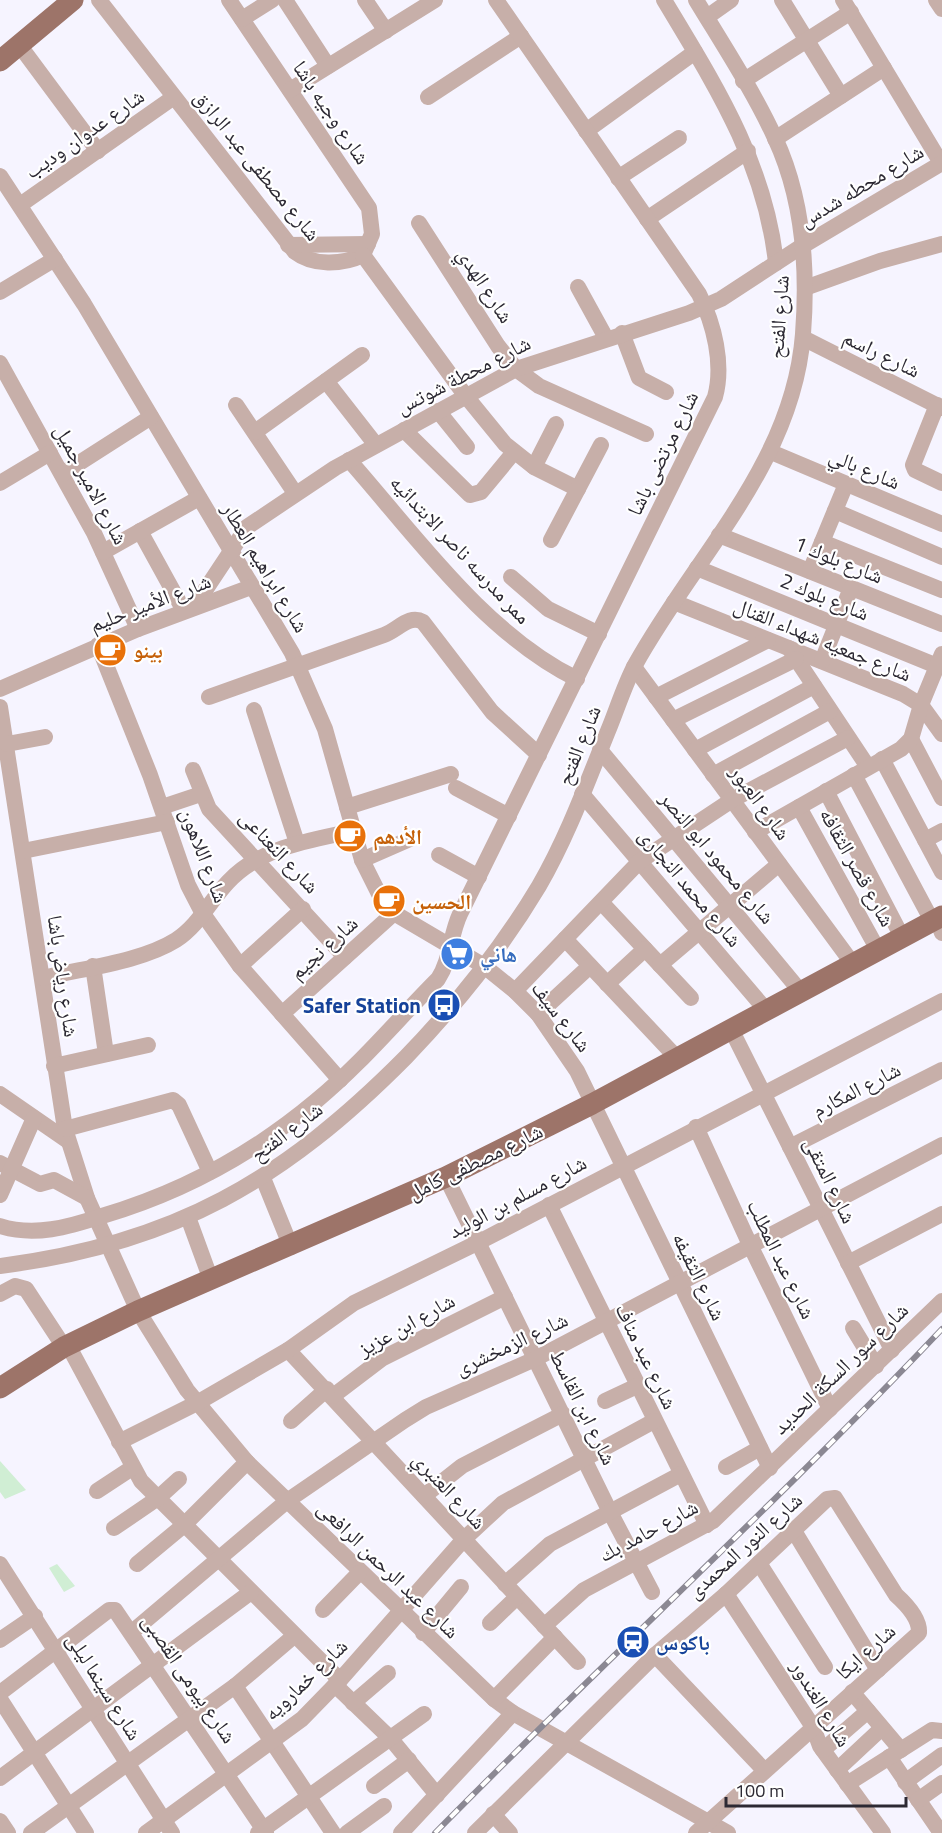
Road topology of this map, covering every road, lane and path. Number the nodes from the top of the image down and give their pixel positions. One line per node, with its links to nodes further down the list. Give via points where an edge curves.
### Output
1 (57, 0): 22 (main road)
2 (73, 0): 22 (main road)
3 (99, 0): 30 (street, شارع مصطفى عبد الرازق)
4 (229, 0): 18 (street, شارع وجيه باشا)
5 (272, 0): 18 (street)
6 (285, 0): 25 (street)
7 (365, 0): 19 (street)
8 (435, 0): 19 (street)
9 (496, 0): 20 (street, شارع مرتضى باشا)
10 (664, 0): 23 (street, شارع الفتح)
11 (696, 0): 17 (street, شارع الفتح)
12 (731, 0): 17 (street)
13 (782, 0): 21 (street)
14 (936, 0): 16 (street)
15 (847, 6): 21 (street); 26 (street)
16 (942, 9)
17 (707, 17): 27 (street, شارع الفتح)
18 (242, 19): 28 (street, شارع وجيه باشا)
19 (386, 31): 25 (street)
20 (520, 36): 31 (street); 32 (street, شارع مرتضى باشا)
21 (807, 40): 27 (street); 29 (street)
22 (10, 47): 24 (main road); 35 (street)
23 (695, 51): 32 (street); 36 (street, شارع الفتح)
24 (0, 61)
25 (328, 66): 28 (street)
26 (884, 68): 29 (street); 37 (street)
27 (743, 81): 34 (street, شارع الفتح)
28 (290, 90): 45 (street, شارع وجيه باشا, via 369,208 373,225)
29 (842, 96): 34 (street)
30 (174, 97): 35 (street, شارع عدوان وديب); 45 (street, شارع مصطفى عبد الرازق, via 302,257 319,262)
31 (428, 97)
32 (586, 131): 38 (street, شارع مرتضى باشا)
33 (679, 138): 38 (street)
34 (776, 139): 44 (street, شارع الفتح, via 793,191)
35 (98, 151): 40 (street, شارع عدوان وديب)
36 (748, 151): 41 (street); 47 (street, شارع الفتح, via 770,218)
37 (941, 163): 44 (street, شارع محطه شدس)
38 (618, 178): 41 (street, شارع مرتضى باشا)
39 (3, 186): 40 (street, شارع ابراهيم العطار)
40 (20, 205): 46 (street, شارع ابراهيم العطار)
41 (647, 219): 51 (street, شارع مرتضى باشا)
42 (419, 223): 57 (street, شارع الهدي)
43 (942, 244): 49 (street)
44 (803, 246): 47 (street, شارع محطة شوتس); 49 (street, شارع الفتح)
45 (366, 249): 60 (street)
46 (55, 259): 50 (street); 64 (street, شارع ابراهيم العطار)
47 (776, 263): 51 (street, شارع محطة شوتس, via 736,291)
48 (578, 287): 53 (street)
49 (805, 288): 54 (street, شارع الفتح)
50 (0, 292)
51 (705, 306): 52 (street, شارع محطة شوتس); 104 (street, شارع مرتضى باشا, via 718,365 715,397)
52 (622, 333): 53 (street, شارع محطة شوتس); 59 (street, via 639,378)
53 (606, 338): 57 (street, شارع محطة شوتس)
54 (802, 338): 62 (street, شارع راسم); 73 (street, شارع الفتح, via 796,379)
55 (362, 355): 58 (street)
56 (0, 363): 74 (street, شارع الامير جميل)
57 (516, 369): 60 (street, شارع محطة شوتس); 68 (street, شارع الهدي, via 539,386)
58 (326, 381): 67 (street); 69 (street)
59 (666, 392)
60 (465, 395): 63 (street, شارع محطة شوتس); 72 (street)
61 (236, 405): 67 (street)
62 (940, 407): 79 (street, via 913,465 915,470)
63 (438, 411): 66 (street, شارع محطة شوتس); 71 (street)
64 (151, 417): 77 (street); 83 (street, شارع ابراهيم العطار)
65 (556, 424): 76 (street)
66 (404, 430): 69 (street, شارع محطة شوتس); 72 (street, via 470,495 481,492)
67 (255, 432): 82 (street)
68 (646, 434)
69 (376, 445): 75 (street, شارع محطة شوتس)
70 (601, 445): 81 (street)
71 (467, 447)
72 (513, 452): 76 (street)
73 (771, 452): 80 (street, شارع بالي); 87 (street, شارع الفتح)
74 (50, 453): 77 (street, شارع الامير جميل); 78 (street)
75 (349, 460): 82 (street, شارع محطة شوتس); 112 (street, ممر مدرسه ناصر الابتدائيه, via 497,625 537,657)
76 (534, 467): 81 (street)
77 (62, 474): 91 (street, شارع الامير جميل)
78 (0, 483)
79 (942, 483)
80 (846, 484): 84 (street); 85 (street, شارع بالي)
81 (578, 489): 88 (street)
82 (295, 493): 90 (street, شارع محطة شوتس, via 247,526)
83 (199, 498): 86 (street); 90 (street, شارع ابراهيم العطار)
84 (835, 511): 89 (street); 92 (street)
85 (942, 524)
86 (140, 531): 91 (street); 100 (street)
87 (719, 535): 93 (street, شارع الفتح); 94 (street, شارع بلوك 1)
88 (551, 540)
89 (822, 542): 94 (street); 98 (street)
90 (230, 550): 96 (street, شارع ابراهيم العطار); 100 (street, شارع محطة شوتس, via 215,579)
91 (103, 552): 103 (street, شارع الامير جميل)
92 (942, 557)
93 (696, 568): 99 (street, شارع الفتح); 102 (street, شارع بلوك 2)
94 (810, 571): 97 (street, شارع بلوك 1)
95 (512, 577): 104 (street, via 548,609)
96 (251, 587): 100 (street, شارع الأمير حليم); 110 (street, شارع ابراهيم العطار)
97 (851, 588): 101 (street, شارع بلوك 1); 102 (street)
98 (942, 590)
99 (674, 603): 105 (street, شارع جمعيه شهداء القنال); 111 (street, شارع الفتح)
100 (189, 609): 103 (street, شارع الأمير حليم)
101 (942, 624)
102 (836, 625): 108 (street, شارع بلوك 2); 109 (street)
103 (138, 629): 106 (street, شارع الأمير حليم)
104 (598, 634): 112 (street, شارع مرتضى باشا)
105 (768, 640): 107 (street, شارع جمعيه شهداء القنال); 116 (street)
106 (98, 645): 114 (street, شارع الأمير حليم); 141 (street, شارع اللاهون)
107 (792, 653): 109 (street, شارع جمعيه شهداء القنال); 113 (street); 121 (street)
108 (939, 660): 117 (street)
109 (822, 661): 117 (street, شارع جمعيه شهداء القنال)
110 (299, 666): 115 (street); 130 (street, via 384,635 409,620 420,620 492,712); 139 (street, شارع ابراهيم العطار, via 325,729)
111 (634, 667): 116 (street, شارع العبور); 128 (street, شارع الفتح)
112 (577, 679): 130 (street, شارع مرتضى باشا)
113 (814, 686): 120 (street); 129 (street)
114 (0, 689)
115 (208, 697)
116 (656, 697): 121 (street, شارع العبور)
117 (921, 705): 122 (street); 123 (street, شارع جمعيه شهداء القنال)
118 (0, 707): 127 (street, شارع رياض باشا)
119 (254, 710): 149 (street)
120 (831, 711): 125 (street); 133 (street)
121 (673, 720): 129 (street, شارع العبور)
122 (913, 734): 126 (street); 131 (street, via 901,749); 137 (street)
123 (942, 734)
124 (45, 737): 127 (street)
125 (848, 738): 131 (street); 138 (street)
126 (942, 739)
127 (6, 744): 150 (street, شارع رياض باشا)
128 (600, 750): 136 (street, شارع الفتح); 147 (street, شارع محمود ابو النصر)
129 (695, 750): 133 (street, شارع العبور)
130 (539, 755): 142 (street, شارع مرتضى باشا)
131 (868, 767): 134 (street); 148 (street); 163 (street)
132 (193, 770): 135 (street, شارع النعناعى)
133 (713, 775): 138 (street, شارع العبور)
134 (826, 791): 140 (street); 165 (street)
135 (201, 794): 141 (street); 152 (street, شارع النعناعى, via 215,816)
136 (582, 794): 154 (street, شارع محمد النجارى); 175 (street, شارع الفتح, via 539,885)
137 (942, 798)
138 (732, 801): 145 (street, شارع العبور); 147 (street)
139 (347, 807): 142 (street, via 454,781); 143 (street, شارع ابراهيم العطار)
140 (799, 807): 145 (street); 169 (street, شارع قصر الثقافه)
141 (164, 815): 150 (street); 162 (street, شارع اللاهون, via 188,885)
142 (509, 816): 157 (street, شارع مرتضى باشا)
143 (353, 831): 149 (street); 153 (street, شارع ابراهيم العطار)
144 (942, 831): 148 (street)
145 (755, 832): 155 (street, شارع العبور)
146 (410, 839): 153 (street)
147 (674, 839): 154 (street); 159 (street, شارع محمود ابو النصر)
148 (925, 840): 156 (street)
149 (297, 843): 152 (street)
150 (23, 851): 177 (street, شارع رياض باشا)
151 (439, 855): 157 (street)
152 (257, 859): 160 (street, شارع النعناعى); 162 (street, via 228,882)
153 (362, 860): 161 (street, شارع ابراهيم العطار, via 379,894)
154 (640, 861): 158 (street); 164 (street, شارع محمد النجارى)
155 (779, 864): 159 (street); 171 (street, شارع العبور)
156 (942, 872)
157 (479, 877): 167 (street, شارع مرتضى باشا, via 456,922)
158 (601, 902): 166 (street); 168 (street)
159 (730, 906): 164 (street); 180 (street, شارع محمود ابو النصر)
160 (303, 909): 170 (street, شارع النعناعى); 174 (street)
161 (394, 913): 167 (street, شارع ابراهيم العطار); 170 (street, شارع نجيم)
162 (203, 914): 173 (street, via 177,940); 174 (street, شارع اللاهون)
163 (938, 922): 165 (main road, شارع مصطفى كامل)
164 (699, 932): 172 (street); 183 (street, شارع محمد النجارى)
165 (902, 937): 169 (main road, شارع مصطفى كامل)
166 (565, 939): 176 (street); 179 (street)
167 (451, 946): 175 (street, شارع ابراهيم العطار); 192 (street, شارع الفتح, via 438,979)
168 (645, 949): 172 (street); 178 (street)
169 (878, 950): 171 (main road, شارع مصطفى كامل)
170 (345, 957): 184 (street, شارع نجيم)
171 (853, 964): 180 (main road, شارع مصطفى كامل)
172 (660, 965): 181 (street)
173 (93, 966): 177 (street); 188 (street)
174 (240, 966): 184 (street, شارع اللاهون)
175 (484, 966): 179 (street, شارع سيف); 205 (street, شارع الفتح, via 439,1022 392,1070 327,1131)
176 (590, 966): 178 (street); 185 (street)
177 (43, 978): 190 (street, شارع رياض باشا)
178 (607, 984): 189 (street)
179 (515, 991): 185 (street, شارع سيف)
180 (801, 992): 183 (main road, شارع مصطفى كامل)
181 (690, 998)
182 (942, 1000): 193 (street, شارع مسلم بن الوليد)
183 (766, 1010): 186 (main road, شارع مصطفى كامل)
184 (282, 1014): 192 (street, شارع اللاهون)
185 (538, 1014): 195 (street, شارع سيف, via 577,1071)
186 (731, 1029): 189 (main road, شارع مصطفى كامل); 193 (street, شارع المتقى)
187 (148, 1045): 188 (street)
188 (106, 1054): 190 (street)
189 (677, 1058): 195 (main road, شارع مصطفى كامل)
190 (54, 1065): 198 (street, شارع رياض باشا)
191 (942, 1070): 200 (street, شارع المكارم)
192 (340, 1080): 203 (street, شارع الفتح, via 292,1120)
193 (764, 1092): 197 (street, شارع مسلم بن الوليد); 200 (street, شارع المتقى)
194 (0, 1094): 196 (street)
195 (592, 1104): 202 (street, شارع الثقيفه); 204 (main road, شارع مصطفى كامل)
196 (34, 1118): 198 (street); 201 (street)
197 (696, 1127): 202 (street, شارع مسلم بن الوليد); 216 (street, شارع عبد المطلب)
198 (67, 1135): 203 (street, via 173,1100 179,1105); 207 (street, شارع رياض باشا)
199 (942, 1145): 209 (street, شارع الزمخشرى)
200 (790, 1147): 209 (street, شارع المتقى)
201 (6, 1166): 206 (street); 207 (street, via 42,1184 54,1180)
202 (621, 1166): 208 (street, شارع مسلم بن الوليد); 221 (street, شارع الثقيفه)
203 (210, 1172): 212 (street, شارع الفتح, via 156,1198)
204 (446, 1177): 214 (street, شارع ابن القاسط); 217 (main road, شارع مصطفى كامل)
205 (262, 1178): 211 (street, شارع الفتح); 217 (street)
206 (0, 1195)
207 (87, 1198): 212 (street, شارع رياض باشا)
208 (549, 1205): 214 (street, شارع مسلم بن الوليد); 226 (street, شارع عبد مناف)
209 (820, 1209): 216 (street, شارع الزمخشرى); 218 (street, شارع المتقى)
210 (942, 1214): 218 (street)
211 (188, 1217): 215 (street, شارع الفتح); 220 (street)
212 (96, 1218): 213 (street, شارع الفتح, via 47,1230 23,1231); 215 (street, شارع رياض باشا)
213 (0, 1226)
214 (479, 1242): 223 (street, شارع ابن القاسط); 229 (street, شارع مسلم بن الوليد, via 354,1303)
215 (107, 1245): 219 (street, شارع الفتح); 225 (street, شارع عبد الرحمن الرافعى)
216 (750, 1245): 221 (street, شارع الزمخشرى); 238 (street, شارع عبد المطلب)
217 (291, 1247): 220 (main road, شارع مصطفى كامل)
218 (848, 1263): 230 (street, شارع المتقى)
219 (0, 1266)
220 (211, 1280): 225 (main road, شارع مصطفى كامل)
221 (678, 1282): 226 (street, شارع الزمخشرى); 244 (street, شارع الثقيفه)
222 (0, 1294): 228 (street, via 15,1286 26,1289)
223 (505, 1297): 231 (street, شارع ابن القاسط); 235 (street, شارع ابن عزيز, via 383,1358)
224 (942, 1301): 230 (street, شارع سور السكة الحديد)
225 (138, 1311): 228 (main road, شارع مصطفى كامل); 237 (street, شارع عبد الرحمن الرافعى)
226 (606, 1322): 231 (street, شارع الزمخشرى); 233 (street, شارع عبد مناف)
227 (853, 1328): 232 (street)
228 (66, 1346): 234 (main road, شارع مصطفى كامل); 243 (street)
229 (288, 1350): 235 (street, شارع العنبري); 237 (street, شارع مسلم بن الوليد)
230 (892, 1350): 232 (street, شارع سور السكة الحديد)
231 (535, 1359): 239 (street, شارع ابن القاسط); 242 (street, شارع الزمخشرى, via 426,1407)
232 (876, 1366): 238 (street, شارع سور السكة الحديد)
233 (637, 1386): 236 (street); 241 (street, شارع عبد مناف)
234 (0, 1388)
235 (330, 1393): 240 (street, شارع ابن عزيز); 242 (street, شارع العنبري)
236 (605, 1401)
237 (197, 1403): 243 (street, شارع مسلم بن الوليد); 246 (street, شارع عبد الرحمن الرافعى)
238 (830, 1409): 249 (street, شارع سور السكة الحديد)
239 (563, 1414): 245 (street, شارع ابن القاسط); 253 (street, via 462,1466)
240 (291, 1421)
241 (654, 1421): 245 (street, شارع خمارويه); 250 (street, شارع عبد مناف)
242 (375, 1441): 253 (street, شارع العنبري); 255 (street, شارع الزمخشرى)
243 (119, 1442): 248 (street)
244 (760, 1448): 247 (street); 249 (street, شارع الثقيفه)
245 (584, 1457): 256 (street, شارع ابن القاسط); 261 (street, شارع خمارويه, via 503,1503)
246 (247, 1462): 255 (street, شارع عبد الرحمن الرافعى); 257 (street)
247 (726, 1467)
248 (132, 1468): 252 (street); 254 (street)
249 (770, 1468): 258 (street, شارع حامد بك)
250 (681, 1474): 256 (street); 258 (street, شارع عبد مناف)
251 (179, 1479): 254 (street)
252 (97, 1491)
253 (424, 1496): 261 (street, شارع العنبري)
254 (158, 1498): 257 (street); 259 (street)
255 (287, 1501): 262 (street, شارع الزمخشرى); 267 (street, شارع عبد الرحمن الرافعى)
256 (610, 1512): 263 (street, شارع ابن القاسط); 268 (street, via 550,1544)
257 (184, 1525): 262 (street); 266 (street)
258 (707, 1525): 263 (street, شارع حامد بك)
259 (114, 1528)
260 (794, 1530): 264 (street, شارع النور المحمدى); 282 (street, شارع النور المحمدى, via 827,1499 839,1501 918,1624); 289 (street)
261 (464, 1539): 268 (street, شارع العنبري); 275 (street, شارع خمارويه)
262 (219, 1559): 270 (street); 278 (street, شارع الزمخشرى)
263 (637, 1562): 271 (street, شارع ابن القاسط); 279 (street, شارع حامد بك, via 584,1590)
264 (759, 1563): 272 (street, شارع النور المحمدى); 288 (street)
265 (0, 1564): 276 (street, شارع سينما ليلى)
266 (137, 1564)
267 (360, 1573): 274 (street); 275 (street, شارع عبد الرحمن الرافعى)
268 (505, 1584): 273 (street, شارع العنبري)
269 (461, 1587): 280 (street)
270 (251, 1592): 281 (street); 287 (street)
271 (652, 1592)
272 (726, 1594): 285 (street, شارع النور المحمدى); 303 (street, شارع الغندور)
273 (517, 1597): 277 (street); 279 (street, شارع العنبري)
274 (323, 1610)
275 (400, 1611): 280 (street, شارع عبد الرحمن الرافعى); 291 (street, شارع خمارويه)
276 (35, 1616): 283 (street); 284 (street, شارع سينما ليلى)
277 (490, 1623)
278 (132, 1632): 284 (street, شارع بيومى القصبى, via 119,1612 112,1610); 287 (street, شارع بيومى القصبى)
279 (550, 1632): 286 (street, شارع العنبري); 296 (street, شارع حامد بك)
280 (423, 1633): 296 (street, شارع عبد الرحمن الرافعى)
281 (294, 1636): 291 (street); 292 (street)
282 (916, 1636): 289 (street, شارع ايكا)
283 (0, 1640)
284 (57, 1652): 294 (street); 298 (street, شارع سينما ليلى)
285 (655, 1655): 308 (street, شارع النور المحمدى); 315 (street)
286 (578, 1662)
287 (154, 1665): 298 (street); 302 (street, شارع بيومى القصبى)
288 (825, 1667)
289 (878, 1670): 293 (street, شارع ايكا)
290 (388, 1673): 297 (street)
291 (337, 1683): 297 (street); 307 (street, شارع خمارويه, via 302,1719)
292 (235, 1686): 302 (street); 307 (street)
293 (852, 1692): 299 (street); 303 (street, شارع ايكا)
294 (0, 1693)
295 (0, 1699): 311 (street)
296 (494, 1699): 300 (street, شارع عبد الرحمن الرافعى)
297 (354, 1703): 306 (street)
298 (94, 1710): 311 (street); 314 (street, شارع سينما ليلى)
299 (868, 1711): 304 (street); 309 (street)
300 (513, 1713): 308 (street, شارع عبد الرحمن الرافعى); 322 (street)
301 (424, 1714): 306 (street)
302 (190, 1719): 314 (street); 316 (street, شارع بيومى القصبى)
303 (813, 1727): 309 (street, شارع الغندور); 315 (street, شارع ايكا)
304 (882, 1728): 310 (street); 317 (street)
305 (942, 1731): 310 (street, via 932,1730)
306 (391, 1738): 313 (street); 323 (street)
307 (272, 1741): 316 (street, شارع خمارويه); 323 (street)
308 (567, 1742): 327 (street, شارع النور المحمدى); 329 (street, شارع عبد الرحمن الرافعى)
309 (823, 1750): 317 (street, شارع الغندور)
310 (895, 1753): 317 (street); 319 (street)
311 (35, 1754): 318 (street); 325 (street)
312 (942, 1755): 319 (street)
313 (409, 1760): 321 (street); 322 (street)
314 (128, 1764): 325 (street); 331 (street, شارع سينما ليلى)
315 (764, 1770): 329 (street, شارع ايكا)
316 (227, 1774): 331 (street, شارع خمارويه); 332 (street, شارع بيومى القصبى)
317 (842, 1777): 344 (street, شارع الغندور)
318 (0, 1778)
319 (905, 1782): 324 (street)
320 (942, 1783): 324 (street)
321 (374, 1786)
322 (437, 1795): 339 (street)
323 (308, 1796): 332 (street); 337 (street)
324 (918, 1800): 330 (street)
325 (69, 1806): 334 (street); 335 (street)
326 (384, 1806): 338 (street)
327 (493, 1815): 340 (street, شارع النور المحمدى); 341 (street)
328 (0, 1821): 333 (street)
329 (708, 1821): 342 (street, شارع ايكا); 343 (street, شارع عبد الرحمن الرافعى)
330 (938, 1823)
331 (167, 1827): 336 (street, شارع خمارويه)
332 (263, 1832)
333 (8, 1833)
334 (32, 1833)
335 (86, 1833)
336 (146, 1833)
337 (333, 1833)
338 (346, 1833)
339 (402, 1833)
340 (475, 1833)
341 (510, 1833)
342 (696, 1833)
343 (728, 1833)
344 (883, 1833)

